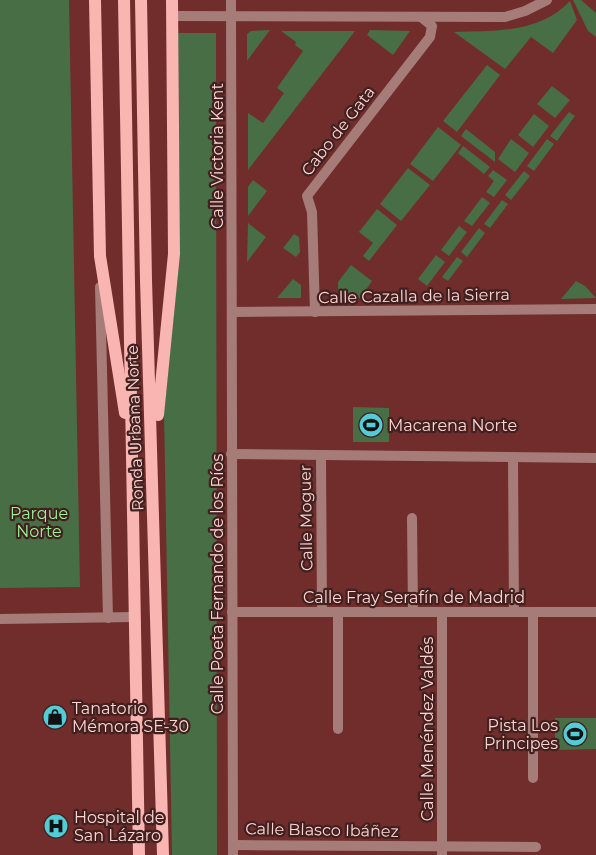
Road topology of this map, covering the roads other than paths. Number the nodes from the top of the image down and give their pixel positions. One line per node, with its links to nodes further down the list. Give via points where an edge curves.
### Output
1 (95, 0): 10 (main road)
2 (124, 0): 18 (main road, Ronda Urbana Norte)
3 (141, 0): 16 (main road, Ronda Urbana Norte)
4 (172, 0): 7 (main road)
5 (231, 0): 8 (street, Calle Victoria Kent)
6 (547, 0): 9 (street, via 526,11 505,16)
7 (172, 16): 8 (street); 16 (main road, via 174,254)
8 (232, 16): 9 (street); 12 (street, Calle Victoria Kent)
9 (420, 16): 13 (street, Cabo de Gata, via 432,26 430,37 307,196 312,212)
10 (100, 256): 18 (main road); 30 (street)
11 (596, 309): 13 (street, Calle Cazalla de la Sierra)
12 (232, 312): 13 (street, Calle Cazalla de la Sierra); 14 (street, Calle Poeta Fernando de los Ríos)
13 (315, 312)
14 (231, 454): 15 (street); 21 (street, Calle Poeta Fernando de los Ríos)
15 (321, 455): 17 (street); 22 (street, Calle Moguer)
16 (153, 457): 38 (main road, Ronda Urbana Norte)
17 (513, 457): 19 (street); 26 (street)
18 (133, 458): 29 (main road, Ronda Urbana Norte)
19 (596, 458)
20 (412, 518): 24 (street)
21 (232, 612): 22 (street, Calle Fray Serafín de Madrid); 35 (street, Calle Poeta Fernando de los Ríos)
22 (322, 612): 23 (street, Calle Fray Serafín de Madrid)
23 (338, 612): 24 (street, Calle Fray Serafín de Madrid); 32 (street)
24 (412, 612): 25 (street, Calle Fray Serafín de Madrid)
25 (442, 612): 26 (street, Calle Fray Serafín de Madrid); 36 (street, Calle Menéndez Valdés)
26 (514, 612): 27 (street, Calle Fray Serafín de Madrid)
27 (533, 612): 28 (street, Calle Fray Serafín de Madrid); 33 (street)
28 (596, 612)
29 (134, 617): 30 (street); 37 (main road, Ronda Urbana Norte)
30 (108, 618): 31 (street)
31 (0, 619)
32 (338, 729)
33 (533, 778)
34 (536, 847): 36 (street, Calle Blasco Ibáñez)
35 (233, 850): 36 (street, Calle Blasco Ibáñez)
36 (442, 851)
37 (139, 855)
38 (163, 855)

